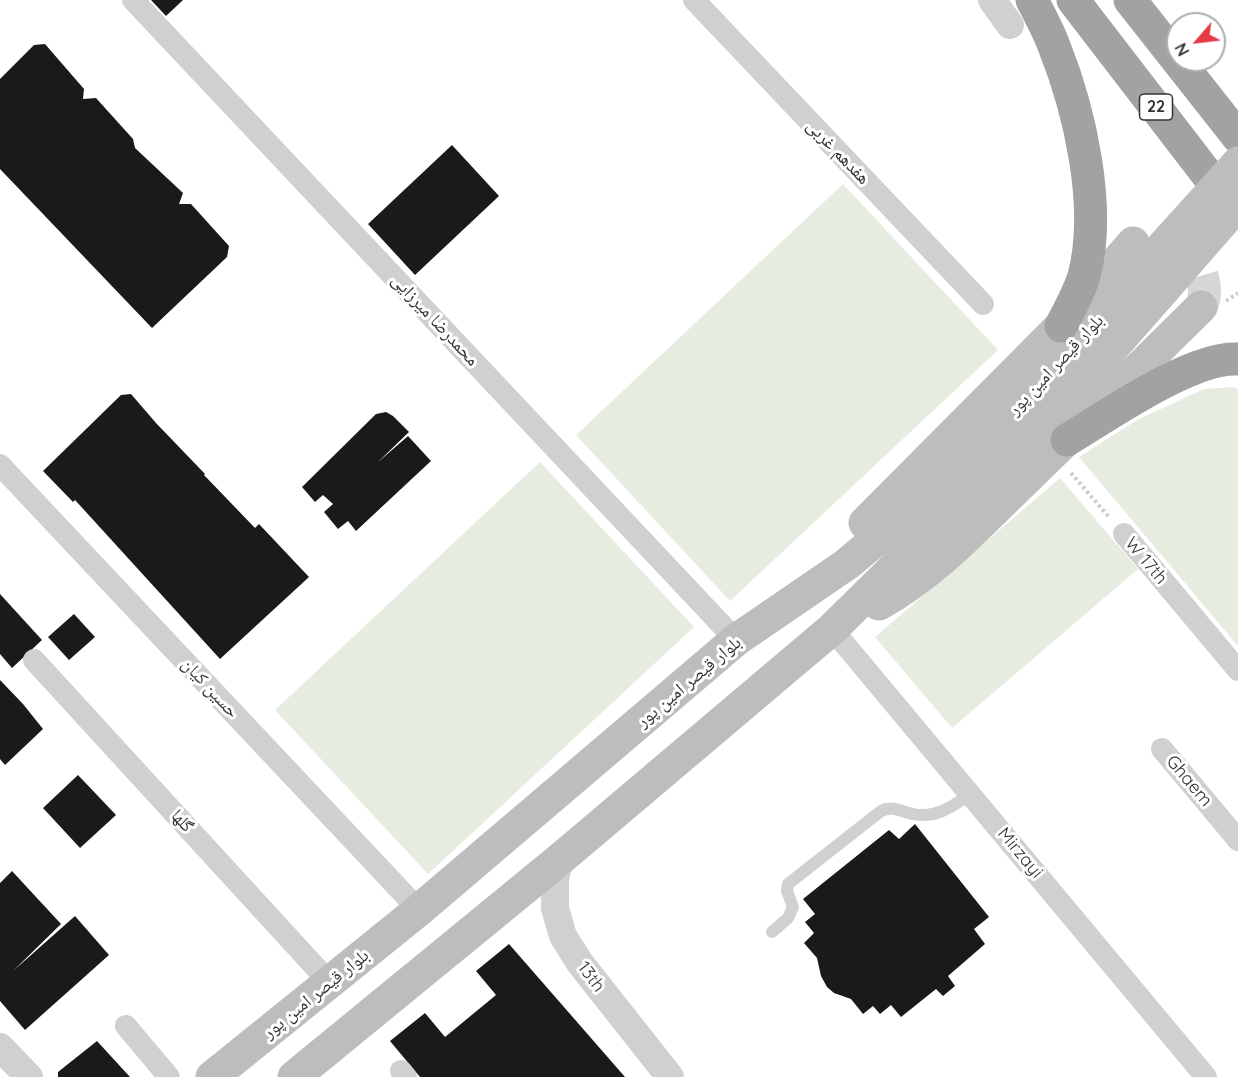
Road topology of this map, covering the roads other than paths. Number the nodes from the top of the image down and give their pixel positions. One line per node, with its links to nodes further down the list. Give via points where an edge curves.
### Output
1 (133, 0): 22 (street, محمدرضا میرزایی)
2 (694, 0): 13 (street, هفدهم غربی)
3 (992, 0): 7 (street)
4 (1032, 0): 15 (highway, via 1054,45 1076,114 1091,208 1084,278)
5 (1073, 0): 11 (highway, 22)
6 (1130, 0): 8 (highway, 22)
7 (1010, 25)
8 (1238, 136)
9 (1238, 163): 12 (main road, bridge)
10 (1238, 204): 12 (main road, bridge)
11 (1238, 214)
12 (1148, 266): 15 (main road); 20 (main road, بلوار قیصر امین پور, via 970,455 847,564); 21 (main road, بلوار قیصر امین پور, via 1076,389)
13 (982, 303)
14 (1215, 303): 17 (main road)
15 (1061, 326): 20 (main road, via 854,533)
16 (1238, 359): 17 (highway, via 1207,365 1152,388)
17 (1060, 447): 21 (main road, via 955,548 893,596)
18 (0, 465): 29 (street, حسین کیان)
19 (1124, 534): 24 (street, W 17th)
20 (794, 601): 22 (main road, بلوار قیصر امین پور)
21 (832, 629): 26 (street, Mirzayi); 28 (main road, بلوار قیصر امین پور)
22 (736, 640): 29 (main road, بلوار قیصر امین پور)
23 (34, 660): 31 (street, گلها)
24 (1238, 670)
25 (1162, 749): 27 (street, Ghaem)
26 (970, 794): 30 (lane, via 941,813 916,815 893,808 881,811 788,884 793,907 788,918); 39 (street, Mirzayi)
27 (1238, 840)
28 (559, 860): 37 (main road, بلوار قیصر امین پور); 38 (street, 13th, via 555,908 563,936)
29 (419, 910): 31 (main road, بلوار قیصر امین پور)
30 (772, 932)
31 (330, 983): 36 (main road, بلوار قیصر امین پور)
32 (126, 1026): 35 (street)
33 (0, 1047): 34 (street)
34 (28, 1077)
35 (169, 1077)
36 (212, 1077)
37 (294, 1077)
38 (670, 1077)
39 (1206, 1077)

